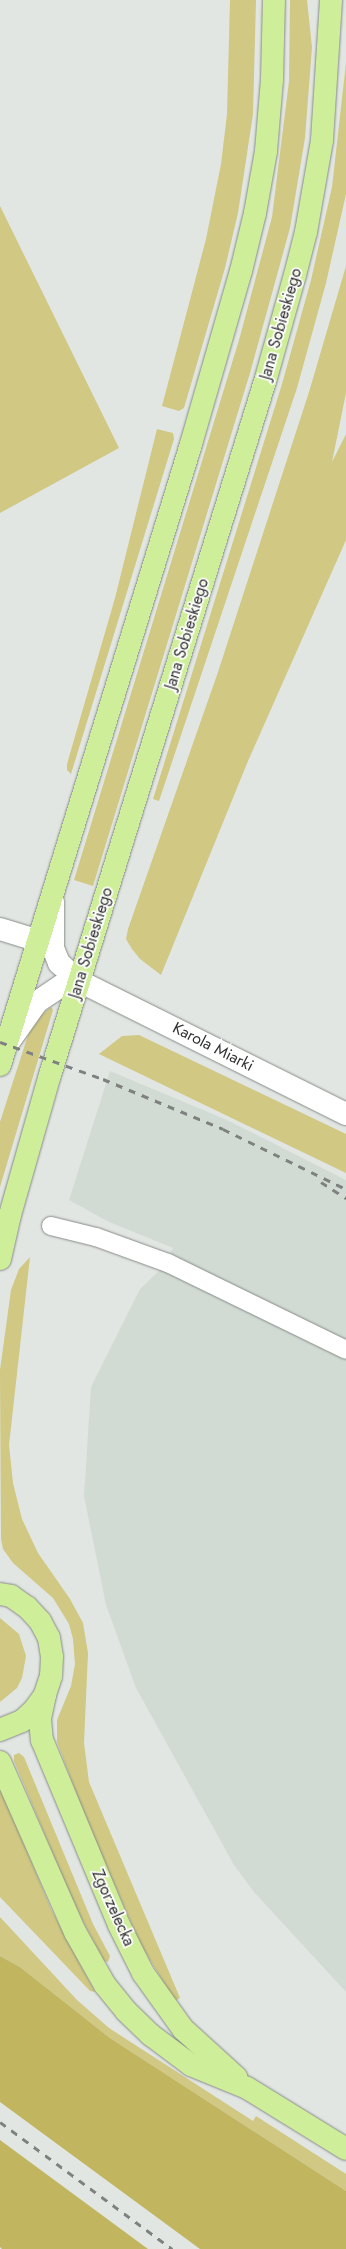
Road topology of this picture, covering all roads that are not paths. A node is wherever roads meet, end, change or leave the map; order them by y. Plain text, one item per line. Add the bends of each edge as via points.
1 (274, 0) edge
2 (331, 0) edge
3 (56, 883) junction
4 (0, 929) edge
5 (39, 941) junction
6 (79, 981) junction
7 (1, 1062) edge
8 (346, 1114) edge
9 (51, 1226) dead end
10 (0, 1259) edge
11 (346, 1350) edge
12 (4, 1591) edge
13 (45, 1695) junction
14 (0, 1730) edge
15 (0, 1762) edge
16 (247, 2088) junction
17 (346, 2149) edge

1 - 3 main road via 272,80 266,151 241,271 191,444
2 - 6 main road, Jana Sobieskiego via 322,140 310,211 295,275 266,378
3 - 5 main road
3 - 6 street, Karola Miarki via 52,910 53,948 59,963
4 - 5 street
5 - 7 main road
6 - 7 street via 61,986 36,1002 15,1032
6 - 8 street, Karola Miarki
6 - 10 main road, Jana Sobieskiego via 26,1158
9 - 11 lane via 96,1237 168,1263
12 - 13 main road via 27,1607 40,1621 49,1638 51,1676
13 - 14 main road via 35,1709 22,1720
13 - 16 main road, Zgorzelecka via 40,1719 42,1740 119,1926 143,1973 183,2029
15 - 16 main road, Zgorzelecka via 62,1906 105,1985 126,2012 191,2065
16 - 17 main road, Zgorzelecka

